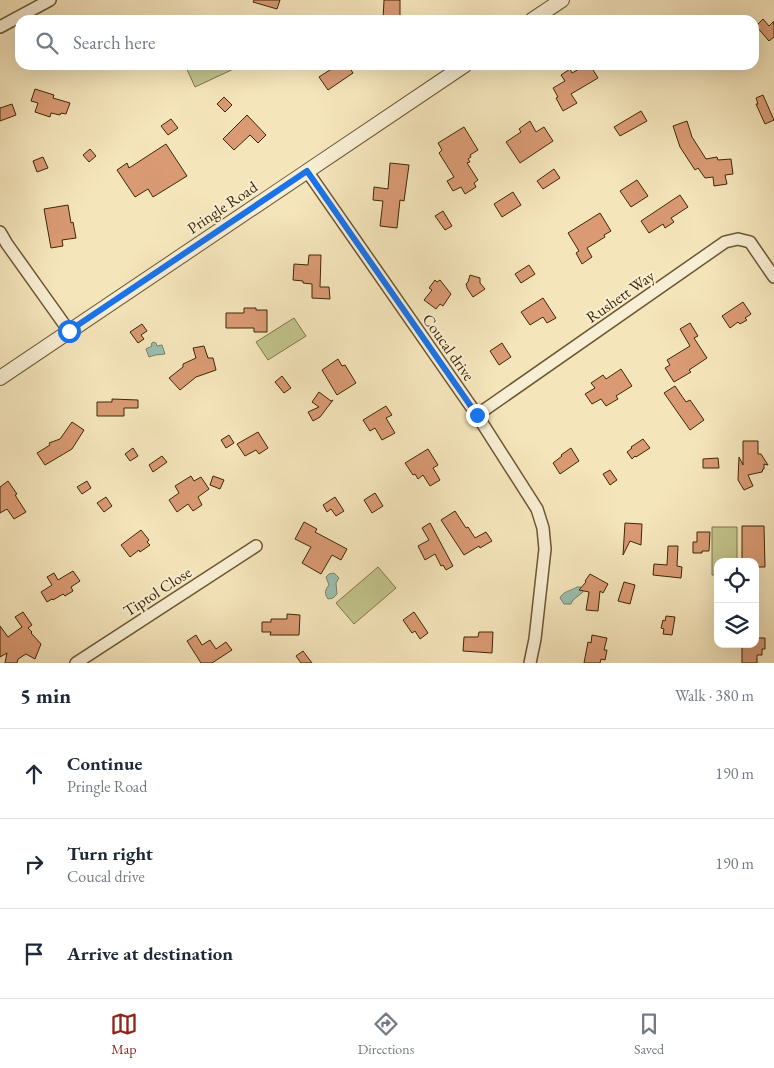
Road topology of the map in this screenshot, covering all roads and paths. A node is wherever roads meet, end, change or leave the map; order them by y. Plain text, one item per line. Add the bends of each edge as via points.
1 (50, 0) edge
2 (562, 0) edge
3 (22, 15) edge
4 (540, 15) edge
5 (15, 19) edge
6 (0, 27) edge
7 (458, 70) edge
8 (307, 171) junction
9 (0, 232) edge
10 (774, 277) edge
11 (69, 331) junction
12 (0, 378) edge
13 (477, 415) junction
14 (256, 546) dead end
15 (76, 663) edge
16 (530, 663) edge

1 - 3 street
2 - 4 street
5 - 6 street
7 - 8 street, Pringle Road
8 - 11 street, Pringle Road
8 - 13 street, Coucal drive
9 - 11 street
10 - 13 street, Rushett Way via 750,242 738,239 725,242
11 - 12 street, Pringle Road
13 - 16 street, Coucal drive via 537,509 543,528 545,549
14 - 15 street, Tiptol Close

